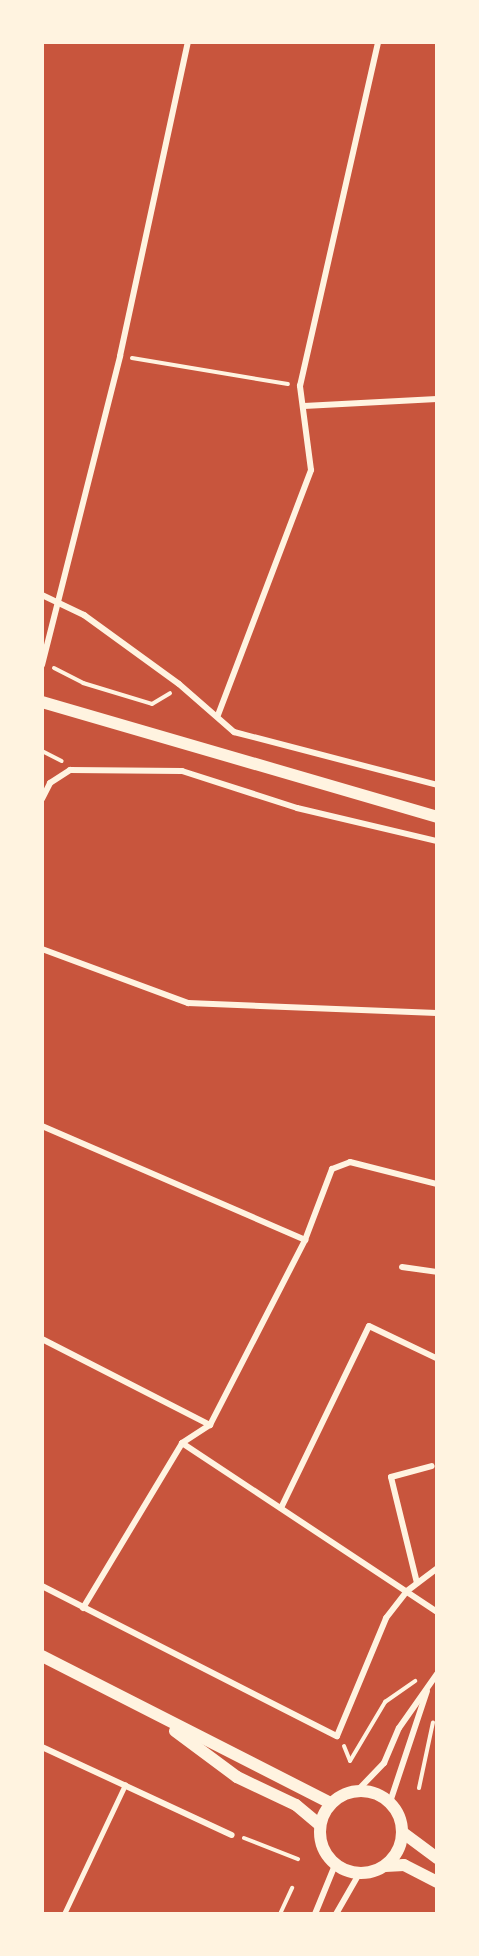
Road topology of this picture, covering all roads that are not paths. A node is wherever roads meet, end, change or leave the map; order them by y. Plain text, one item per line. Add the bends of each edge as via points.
1 (188, 42) edge
2 (378, 42) edge
3 (437, 399) edge
4 (303, 406) junction
5 (42, 595) edge
6 (59, 603) junction
7 (42, 665) edge
8 (42, 702) edge
9 (218, 715) junction
10 (437, 785) edge
11 (42, 799) edge
12 (437, 817) edge
13 (437, 841) edge
14 (42, 949) edge
15 (437, 1013) edge
16 (42, 1126) edge
17 (437, 1184) edge
18 (305, 1240) junction
19 (402, 1267) dead end
20 (437, 1272) edge
21 (42, 1339) edge
22 (436, 1358) edge
23 (210, 1425) junction
24 (182, 1443) junction
25 (432, 1466) dead end
26 (281, 1508) junction
27 (437, 1568) edge
28 (417, 1583) junction
29 (42, 1586) edge
30 (407, 1591) junction
31 (83, 1608) junction
32 (437, 1612) edge
33 (42, 1656) edge
34 (437, 1674) edge
35 (428, 1687) junction
36 (155, 1716) junction
37 (42, 1747) edge
38 (125, 1785) junction
39 (357, 1791) junction
40 (390, 1802) junction
41 (330, 1803) junction
42 (320, 1825) junction
43 (402, 1832) junction
44 (232, 1835) road end
45 (437, 1858) edge
46 (335, 1865) junction
47 (385, 1866) junction
48 (359, 1874) junction
49 (437, 1882) edge
50 (64, 1914) edge
51 (315, 1914) edge
52 (336, 1914) edge

1 - 6 street via 120,356
2 - 4 street via 300,386
3 - 4 street
4 - 9 street via 311,470
5 - 6 street
6 - 7 street
6 - 9 street
8 - 12 main road
9 - 10 street via 234,732
11 - 13 street via 50,783 70,770 182,771 297,807
14 - 15 street via 188,1003
16 - 18 street
17 - 18 street via 351,1162 332,1169
18 - 23 street
19 - 20 street
21 - 23 street
22 - 26 street via 369,1326
23 - 24 street
24 - 26 street
24 - 31 street
25 - 28 street via 392,1477
26 - 30 street
27 - 28 street
28 - 30 street
29 - 31 street
30 - 31 street via 386,1618 337,1736
30 - 32 street
33 - 36 main road
34 - 35 street
35 - 39 street via 399,1728 384,1763
35 - 40 street
36 - 41 main road
36 - 42 main road via 237,1777 296,1805
37 - 38 street
38 - 44 street
38 - 50 lane
39 - 40 main road
39 - 41 main road
40 - 43 main road
41 - 42 main road
42 - 46 main road via 320,1842
43 - 45 main road
43 - 47 main road via 398,1851
46 - 48 main road
46 - 51 street
47 - 48 main road
47 - 49 main road via 404,1865
48 - 52 street

